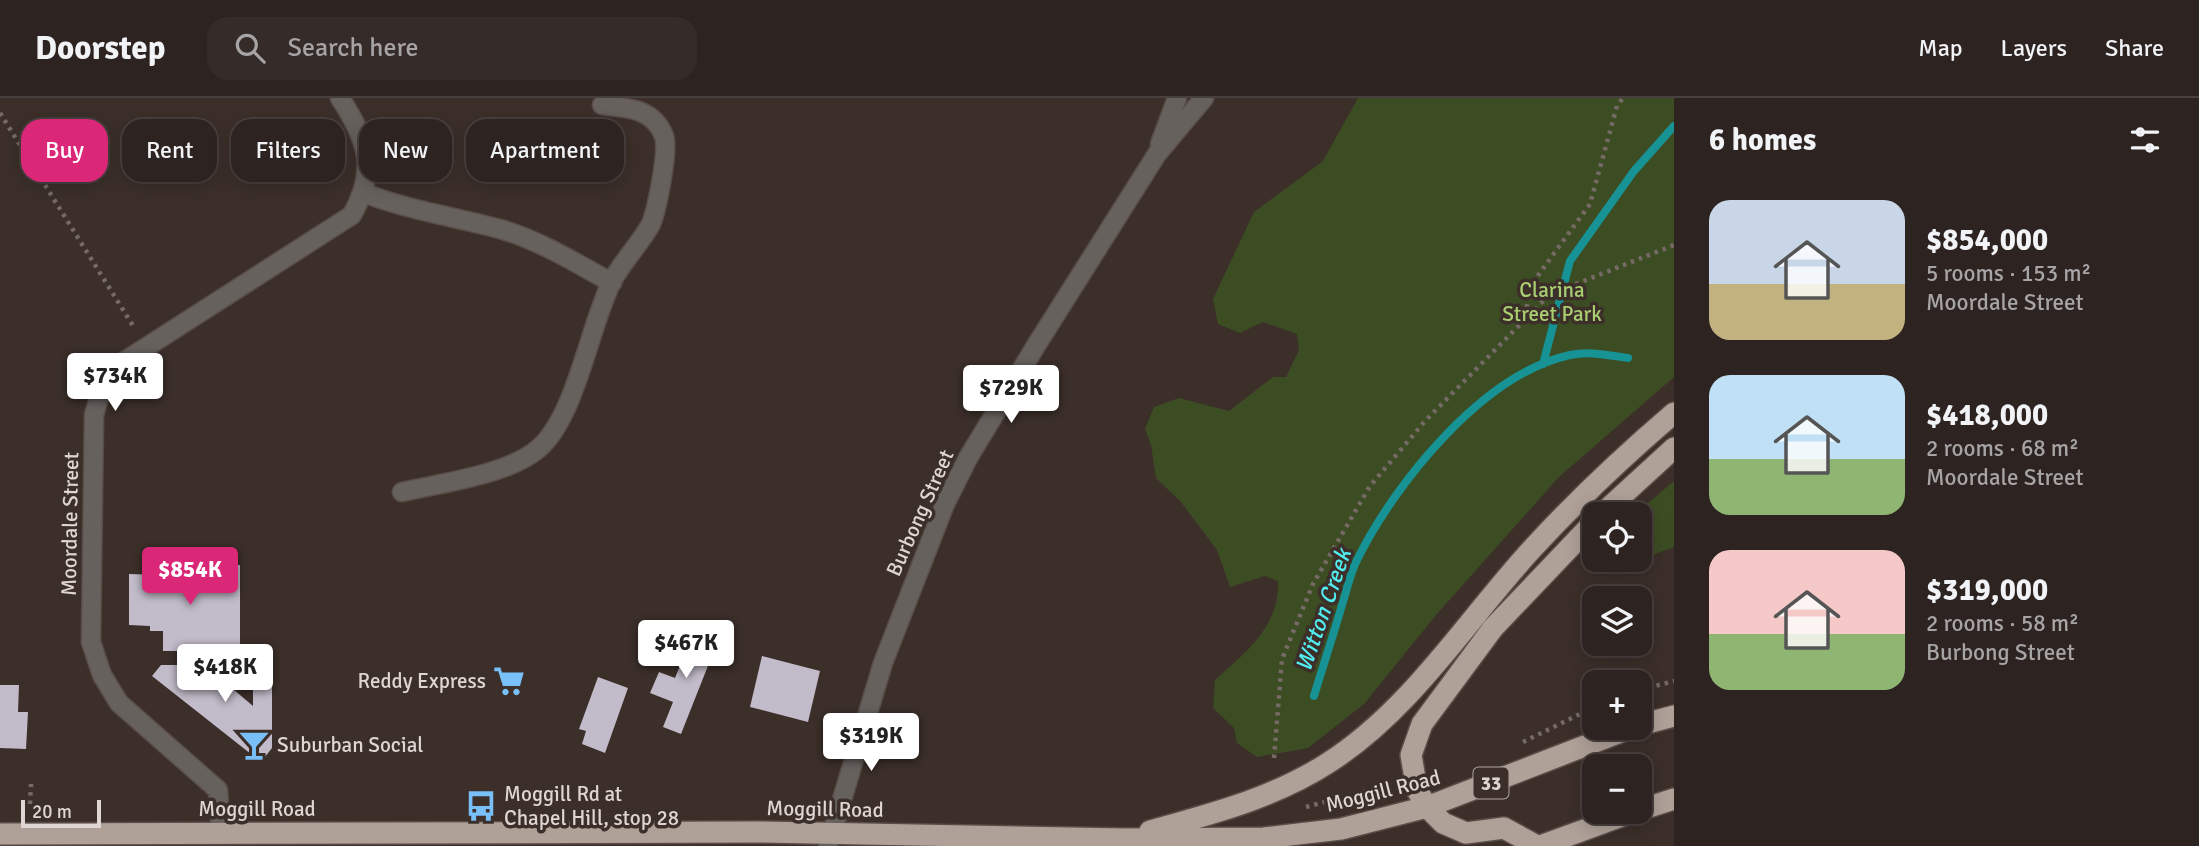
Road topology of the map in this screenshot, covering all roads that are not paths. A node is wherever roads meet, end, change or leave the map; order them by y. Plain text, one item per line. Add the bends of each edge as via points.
1 (340, 98) edge
2 (1177, 98) edge
3 (1203, 98) edge
4 (602, 105) dead end
5 (1157, 154) junction
6 (364, 193) junction
7 (612, 283) junction
8 (1674, 413) edge
9 (1674, 448) edge
10 (402, 492) dead end
11 (1615, 502) edge
12 (1582, 535) edge
13 (1674, 716) edge
14 (1652, 722) edge
15 (1600, 740) edge
16 (1674, 799) edge
17 (1652, 806) edge
18 (1427, 807) junction
19 (1599, 824) edge
20 (0, 834) edge
21 (221, 834) junction
22 (1125, 839) junction
23 (829, 840) edge
24 (1538, 846) edge

1 - 6 street via 365,140
2 - 5 street, Burbong Street
3 - 5 street, Burbong Street
4 - 7 street via 641,110 657,122 666,145 651,223
5 - 23 street, Burbong Street via 944,504 883,663
6 - 7 street via 502,230 560,254
6 - 21 street, Moordale Street via 352,215 120,364 102,387 94,415 91,642 102,675 119,703 218,790
7 - 10 street via 564,412 538,449 521,460 476,475
8 - 22 highway via 1533,548 1396,707 1349,748 1265,795
9 - 11 highway
12 - 18 highway via 1493,628 1422,724 1410,765
13 - 14 highway
15 - 18 highway, Moggill Road / 33
16 - 17 highway
18 - 22 highway, Moggill Road / 33 via 1307,834
18 - 24 highway via 1457,830 1479,834 1504,828
19 - 24 highway
20 - 21 highway, Moggill Road / 33
21 - 23 highway, Moggill Road / 33
22 - 23 highway, Moggill Road / 33

